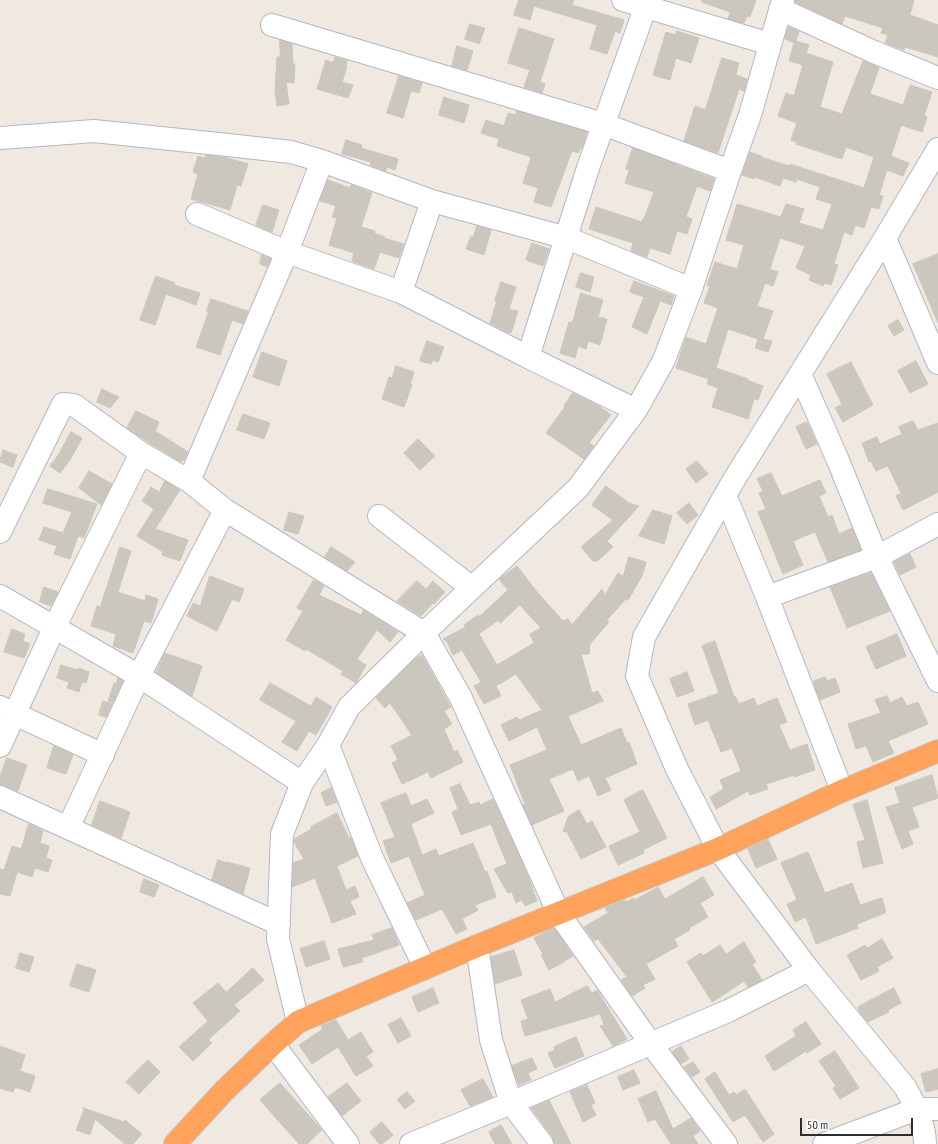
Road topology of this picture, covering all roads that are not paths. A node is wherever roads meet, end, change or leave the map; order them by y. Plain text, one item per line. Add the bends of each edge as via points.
1 (623, 0) edge
2 (647, 4) edge
3 (781, 4) edge
4 (272, 25) dead end
5 (770, 44) junction
6 (938, 78) edge
7 (603, 124) junction
8 (0, 138) edge
9 (938, 149) edge
10 (322, 161) junction
11 (730, 171) junction
12 (432, 201) junction
13 (197, 214) dead end
14 (567, 238) junction
15 (885, 238) junction
16 (287, 252) junction
17 (691, 290) junction
18 (401, 292) junction
19 (528, 357) junction
20 (938, 363) edge
21 (800, 374) junction
22 (636, 410) junction
23 (141, 453) junction
24 (189, 481) junction
25 (725, 495) junction
26 (225, 510) junction
27 (379, 516) dead end
28 (938, 524) edge
29 (0, 532) edge
30 (877, 557) junction
31 (472, 588) junction
32 (0, 596) edge
33 (767, 597) junction
34 (54, 628) junction
35 (424, 633) junction
36 (139, 676) junction
37 (938, 681) edge
38 (8, 710) edge
39 (328, 745) junction
40 (0, 746) edge
41 (938, 751) edge
42 (103, 755) junction
43 (302, 783) junction
44 (842, 791) junction
45 (0, 797) edge
46 (68, 828) junction
47 (718, 849) junction
48 (559, 914) junction
49 (279, 924) junction
50 (477, 946) junction
51 (425, 968) junction
52 (809, 970) junction
53 (298, 1022) junction
54 (273, 1044) junction
55 (651, 1044) junction
56 (511, 1103) junction
57 (928, 1109) edge
58 (175, 1144) edge
59 (348, 1144) edge
60 (411, 1144) edge
61 (542, 1144) edge
62 (726, 1144) edge
63 (824, 1144) edge
64 (925, 1144) edge

1 - 2 street
2 - 5 street
2 - 7 street
3 - 5 street
3 - 6 street via 874,52
4 - 7 street
5 - 11 street via 750,115
7 - 11 street
7 - 14 street
8 - 10 street via 94,132 291,152
9 - 15 street
10 - 12 street
10 - 16 street
11 - 17 street
12 - 14 street
12 - 18 street
13 - 16 street
14 - 17 street
14 - 19 street
15 - 20 street
15 - 21 street
16 - 18 street
16 - 24 street
17 - 22 street via 664,360
18 - 19 street
19 - 22 street
21 - 25 street
21 - 30 street
22 - 31 street via 578,488
23 - 24 street
23 - 29 street via 74,405 63,404
23 - 34 street
24 - 26 street
25 - 33 street
25 - 47 street via 644,637 637,676 676,767
26 - 35 street
26 - 36 street
27 - 31 street
28 - 30 street
30 - 33 street
30 - 37 street
31 - 35 street
32 - 34 street
33 - 44 street
34 - 36 street
34 - 38 street
35 - 39 street via 349,707
35 - 48 street via 460,696
36 - 42 street
36 - 43 street
38 - 40 street
38 - 42 street
39 - 43 street
39 - 51 street via 372,858
41 - 44 highway
42 - 46 street
43 - 49 street via 282,834
44 - 47 highway
45 - 46 street
46 - 49 street
47 - 48 highway
47 - 52 street
48 - 50 highway
48 - 55 street
49 - 53 street via 278,940
50 - 51 highway
50 - 56 street via 491,1040
51 - 53 highway
52 - 55 street via 728,1011
52 - 57 street via 905,1088
53 - 54 highway
54 - 58 highway via 224,1091
54 - 59 street
55 - 56 street
55 - 62 street
56 - 60 street
56 - 61 street
57 - 63 street
57 - 64 street

